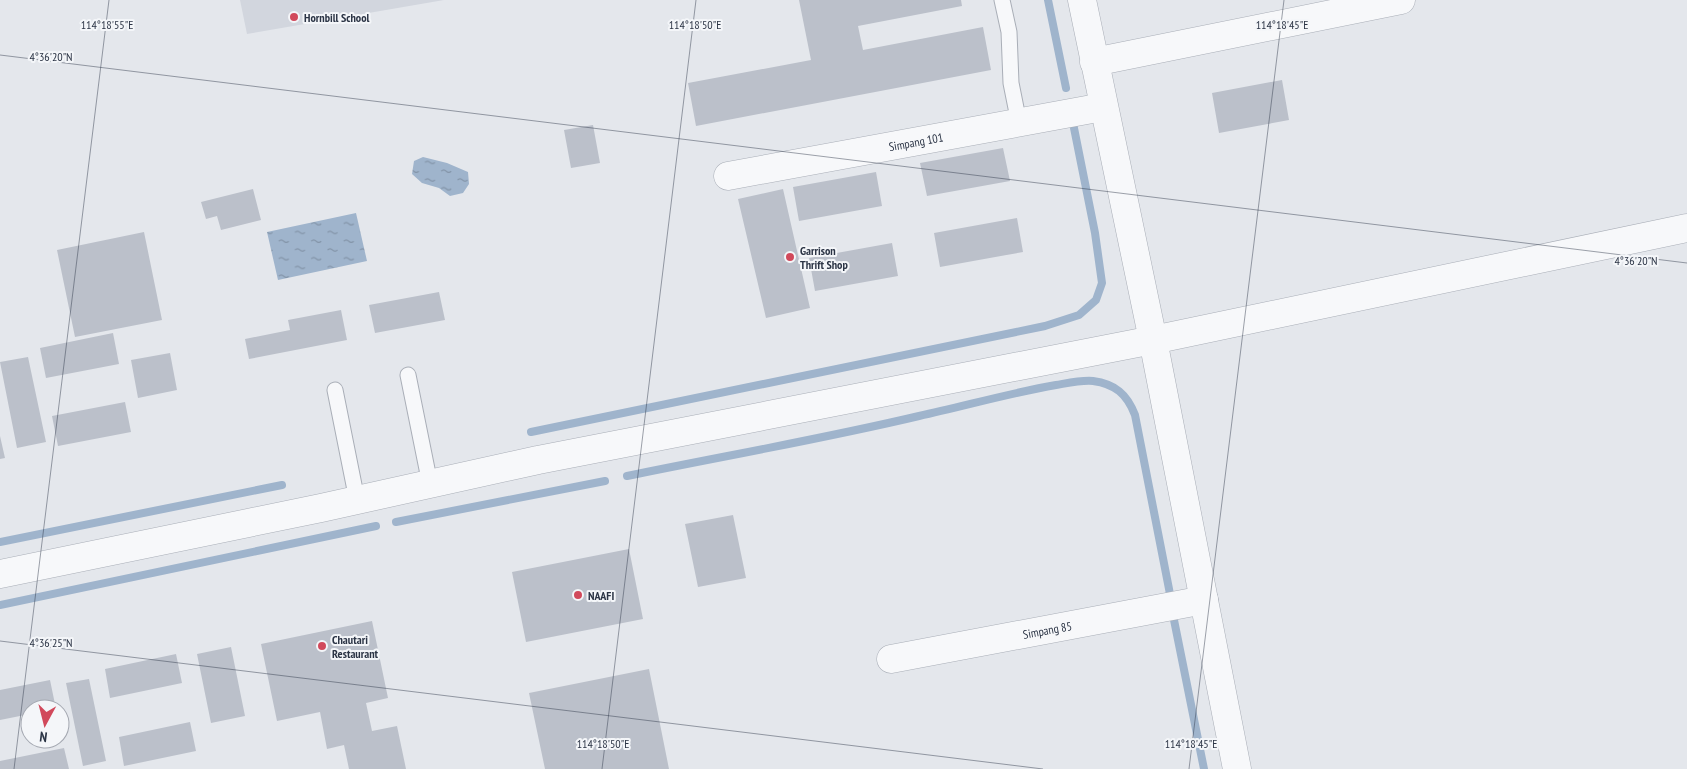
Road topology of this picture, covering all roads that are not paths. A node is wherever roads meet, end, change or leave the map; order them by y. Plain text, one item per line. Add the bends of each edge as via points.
1 (1002, 0) edge
2 (1082, 0) edge
3 (1401, 0) edge
4 (1094, 62) junction
5 (1103, 107) junction
6 (1019, 123) junction
7 (728, 176) dead end
8 (1687, 228) edge
9 (1152, 340) junction
10 (408, 375) dead end
11 (335, 390) dead end
12 (430, 484) junction
13 (357, 500) junction
14 (0, 574) edge
15 (1204, 600) junction
16 (890, 659) dead end
17 (1237, 769) edge

1 - 6 lane via 1009,32 1012,83
2 - 4 street
3 - 4 street
4 - 5 street
5 - 6 street, Simpang 101
5 - 9 street
6 - 7 street, Simpang 101
8 - 9 street
9 - 12 street
9 - 15 street
10 - 12 lane
11 - 13 lane
12 - 13 street
13 - 14 street
15 - 16 street, Simpang 85
15 - 17 street

